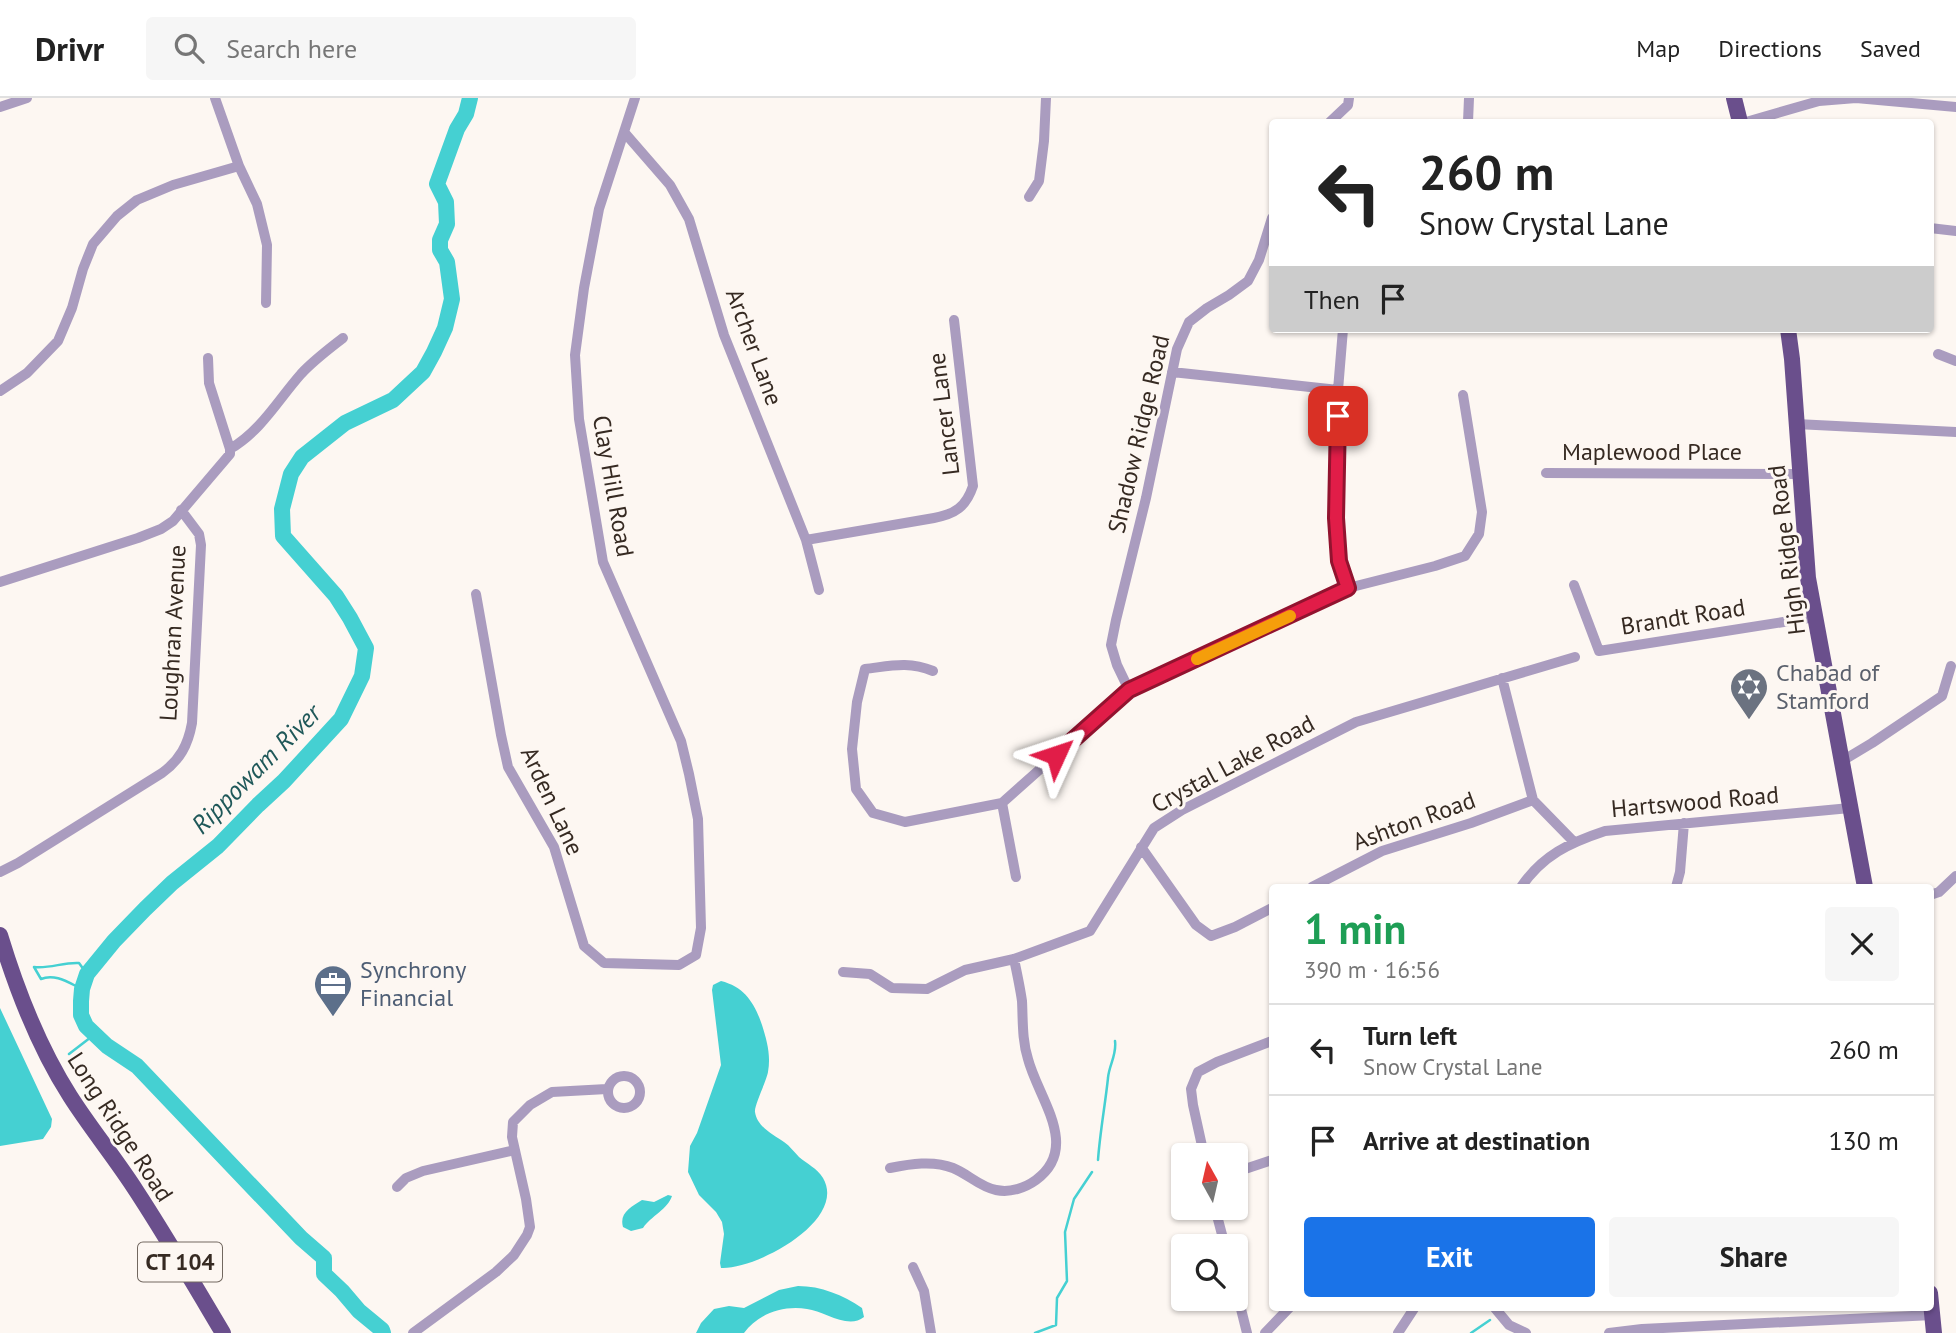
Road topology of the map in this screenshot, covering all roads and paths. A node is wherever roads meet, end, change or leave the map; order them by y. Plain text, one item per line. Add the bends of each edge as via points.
1 (27, 98) edge
2 (215, 98) edge
3 (635, 98) edge
4 (1046, 98) edge
5 (1349, 98) edge
6 (1469, 98) edge
7 (1734, 98) edge
8 (0, 107) edge
9 (1956, 107) edge
10 (1333, 119) edge
11 (1468, 119) edge
12 (1739, 119) edge
13 (1756, 119) edge
14 (624, 132) junction
15 (239, 166) junction
16 (1029, 197) dead end
17 (1269, 228) edge
18 (1934, 228) edge
19 (1956, 230) edge
20 (266, 303) dead end
21 (954, 320) dead end
22 (1343, 333) edge
23 (1789, 333) edge
24 (343, 338) dead end
25 (1938, 354) dead end
26 (208, 358) dead end
27 (1956, 361) edge
28 (1172, 372) junction
29 (1338, 390) junction
30 (0, 391) edge
31 (1464, 396) dead end
32 (1796, 424) junction
33 (1956, 432) edge
34 (230, 449) junction
35 (1546, 473) dead end
36 (1800, 474) junction
37 (181, 510) junction
38 (806, 540) junction
39 (0, 582) edge
40 (1574, 585) dead end
41 (1348, 588) junction
42 (819, 590) dead end
43 (476, 594) dead end
44 (1815, 617) junction
45 (1575, 657) dead end
46 (1951, 666) dead end
47 (933, 671) dead end
48 (1502, 678) junction
49 (1129, 690) junction
50 (1842, 761) junction
51 (1533, 800) junction
52 (1002, 803) junction
53 (1850, 808) junction
54 (1684, 823) junction
55 (1574, 842) junction
56 (1141, 847) junction
57 (0, 872) edge
58 (1956, 876) edge
59 (1016, 877) dead end
60 (1318, 884) edge
61 (1523, 884) edge
62 (1677, 884) edge
63 (1864, 884) edge
64 (1934, 894) edge
65 (1269, 910) edge
66 (0, 935) edge
67 (696, 956) joint
68 (1014, 959) junction
69 (843, 972) dead end
70 (1269, 1042) edge
71 (607, 1089) dead end
72 (1201, 1143) edge
73 (515, 1150) junction
74 (1269, 1161) edge
75 (890, 1168) dead end
76 (1248, 1168) edge
77 (397, 1188) dead end
78 (913, 1267) dead end
79 (1242, 1311) edge
80 (1286, 1311) edge
81 (1412, 1311) edge
82 (1497, 1311) edge
83 (1932, 1311) edge
84 (1933, 1315) junction
85 (223, 1333) edge
86 (413, 1333) edge
87 (931, 1333) edge
88 (1247, 1333) edge
89 (1265, 1333) edge
90 (1398, 1333) edge
91 (1526, 1333) edge
92 (1609, 1333) edge
93 (1934, 1333) edge

1 - 8 street
2 - 15 street
3 - 14 street, Clay Hill Road
4 - 16 street via 1040,181
5 - 10 street
6 - 11 street
7 - 12 main road
9 - 13 street via 1856,98 1819,101
14 - 38 street, Archer Lane via 670,185 689,219 724,335
14 - 67 street, Clay Hill Road via 599,209 583,288 575,355 579,419 603,562 681,741 689,774 698,818 701,928
15 - 20 street via 257,204 267,245
15 - 30 street via 173,185 137,200 117,216 93,244 58,341 27,373
17 - 28 street, Shadow Ridge Road via 1248,281 1189,322
18 - 19 street
21 - 38 street, Lancer Lane via 973,486 964,506 934,518
22 - 29 street
23 - 32 main road, High Ridge Road
24 - 34 street via 311,363 246,440
25 - 27 street
26 - 34 street via 208,375
28 - 29 street
28 - 49 street, Shadow Ridge Road via 1111,645
29 - 41 street via 1336,518 1339,561
31 - 41 street via 1482,512 1479,534 1465,556
32 - 33 street
32 - 36 main road, High Ridge Road
34 - 37 street
35 - 36 street, Maplewood Place
36 - 44 main road, High Ridge Road
37 - 39 street via 161,529
37 - 57 street, Loughran Avenue via 199,534 201,545 192,723 184,750 162,773
38 - 42 street, Archer Lane
40 - 44 street, Brandt Road via 1599,651
41 - 49 street
43 - 67 street, Arden Lane via 509,767 554,847 584,946 604,963 679,965
44 - 50 main road, High Ridge Road
45 - 48 street, Crystal Lake Road
46 - 50 street via 1942,696
47 - 52 street via 911,664 864,669 852,749 856,789 873,813 905,822
48 - 51 street
48 - 56 street, Crystal Lake Road via 1356,722 1182,810 1154,828
49 - 52 street
50 - 53 main road, High Ridge Road
51 - 55 street
51 - 60 street, Ashton Road via 1382,850
52 - 59 street
53 - 54 street, Hartswood Road
53 - 63 main road, High Ridge Road
54 - 55 street, Hartswood Road via 1605,831
54 - 62 street
55 - 61 street, Hartswood Road via 1555,852
56 - 65 street via 1196,925 1211,936
56 - 68 street, Crystal Lake Road via 1090,931
58 - 64 street
66 - 85 main road, Long Ridge Road / CT 104 via 21,999 57,1074
68 - 69 street, Crystal Lake Road via 964,970 926,989 892,988 870,974
68 - 75 street via 1027,1058 1053,1119 1055,1159 1042,1176 1016,1190 996,1190 953,1168 929,1163
70 - 72 street via 1198,1072 1191,1089
71 - 73 street via 552,1092 530,1105 513,1122
73 - 77 street via 423,1171
73 - 86 street via 530,1227 527,1235 496,1272
74 - 76 street
78 - 87 street via 924,1292
79 - 88 street
80 - 89 street
81 - 90 street
82 - 91 street via 1509,1325
83 - 84 main road
84 - 92 street
84 - 93 main road

